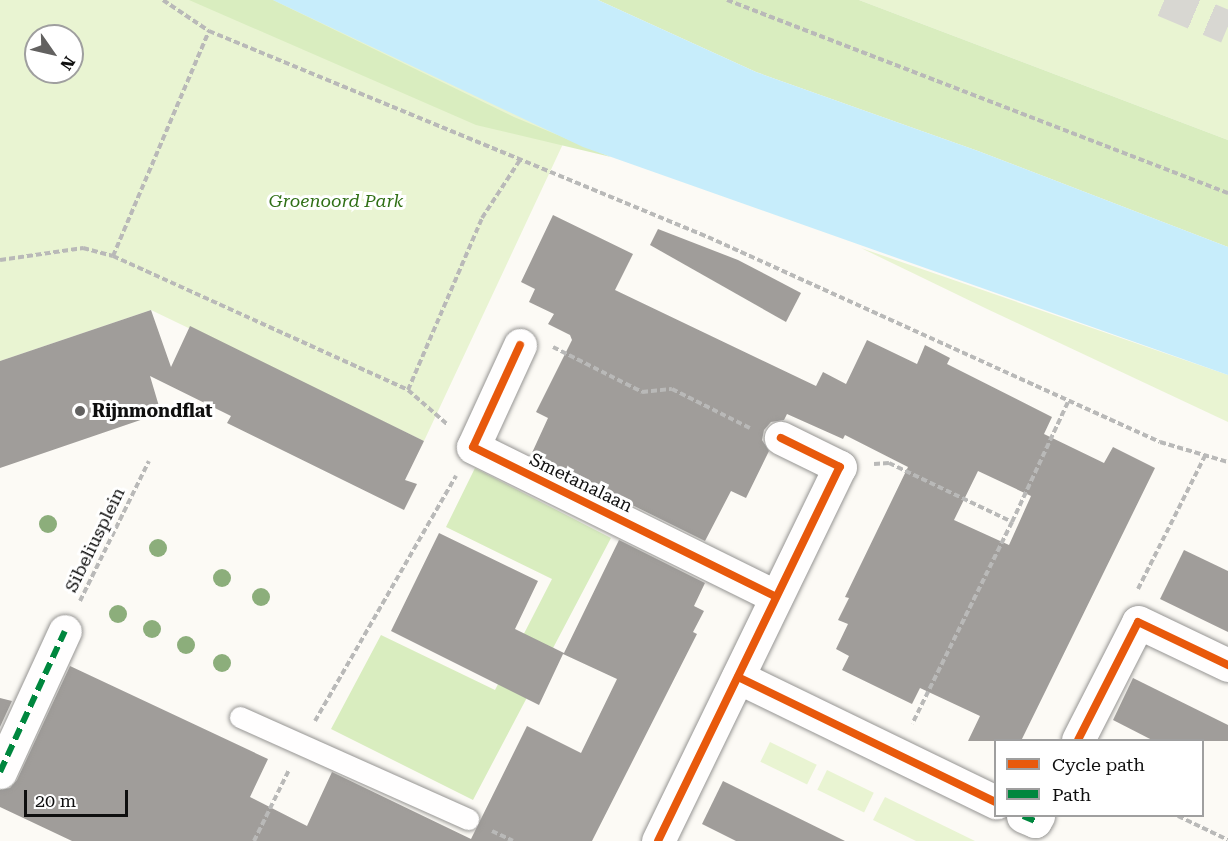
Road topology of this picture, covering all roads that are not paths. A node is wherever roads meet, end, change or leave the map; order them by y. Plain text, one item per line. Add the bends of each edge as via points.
1 (520, 345) road end
2 (781, 438) road end
3 (776, 597) junction
4 (65, 631) road end
5 (1228, 665) edge
6 (738, 677) junction
7 (240, 717) dead end
8 (1079, 739) edge
9 (0, 772) edge
10 (994, 801) edge
11 (1025, 817) edge
12 (1037, 817) edge
13 (468, 819) dead end
14 (658, 841) edge

1 - 3 street, Smetanalaan via 473,447
2 - 3 street via 840,467
3 - 6 street
4 - 9 street
5 - 8 street via 1138,622
6 - 10 street
6 - 14 street
7 - 13 lane
11 - 12 street via 1035,821

